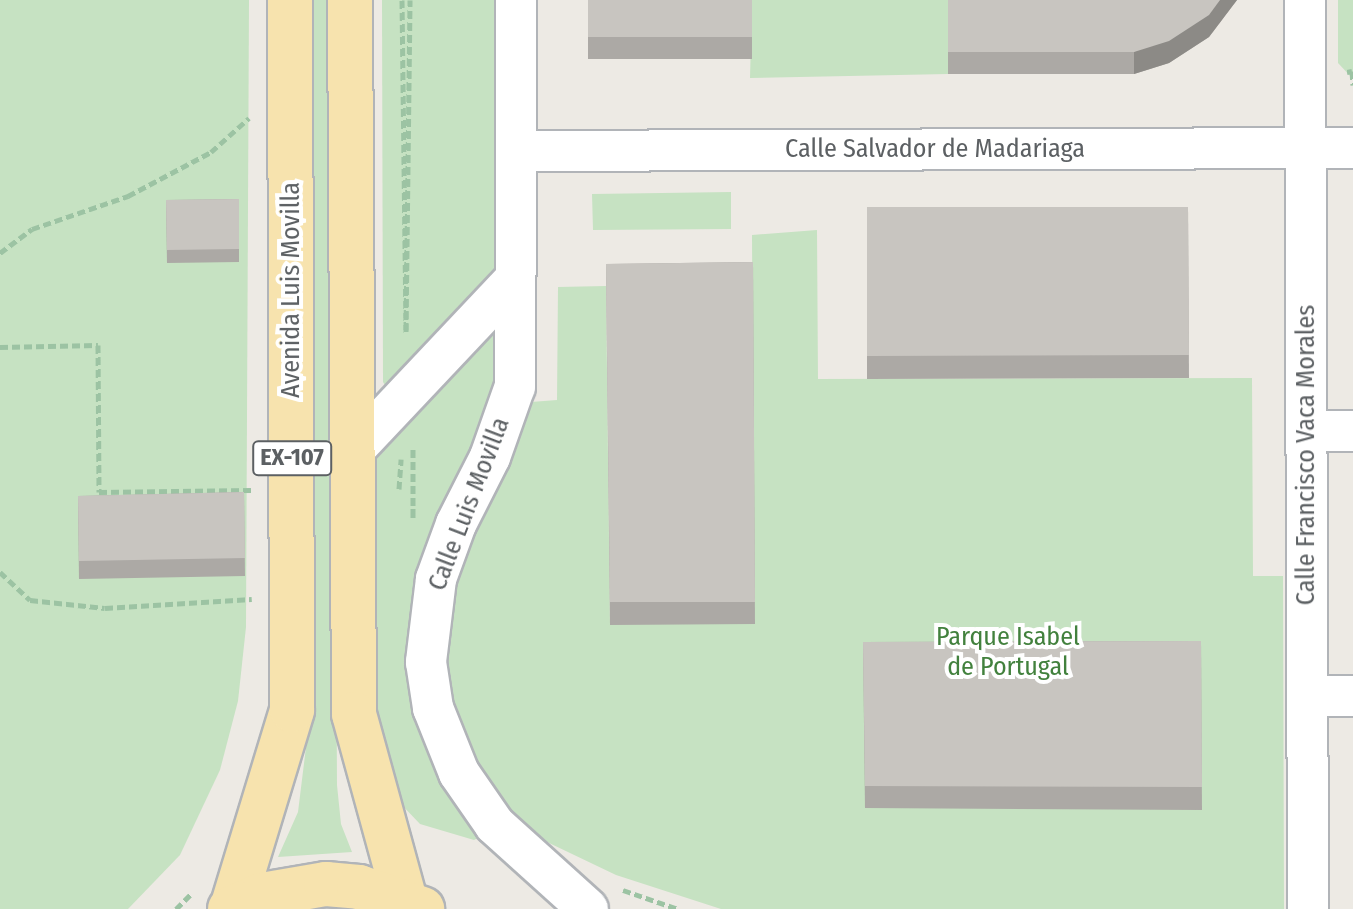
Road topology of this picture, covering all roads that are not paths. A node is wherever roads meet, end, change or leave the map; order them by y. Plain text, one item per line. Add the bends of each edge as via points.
1 (290, 0) edge
2 (350, 0) edge
3 (516, 0) edge
4 (1305, 0) edge
5 (1305, 148) junction
6 (1353, 148) edge
7 (516, 151) junction
8 (513, 281) junction
9 (1306, 431) junction
10 (1353, 431) edge
11 (352, 452) junction
12 (1307, 696) junction
13 (1353, 696) edge
14 (419, 907) edge
15 (231, 908) edge
16 (588, 909) edge
17 (1308, 909) edge

1 - 15 main road, Avenida Luis Movilla / EX-107 via 292,710
2 - 11 main road, EX-107
3 - 7 street, Calle Luis Movilla
4 - 5 street, Calle Francisco Vaca Morales
5 - 6 street, Calle Salvador de Madariaga
5 - 7 street, Calle Salvador de Madariaga
5 - 9 street, Calle Francisco Vaca Morales
7 - 8 street, Calle Luis Movilla
8 - 11 street
8 - 16 street, Calle Luis Movilla via 515,386 436,579 426,662 433,708 459,773 495,825
9 - 10 street
9 - 12 street, Calle Francisco Vaca Morales
11 - 14 main road, EX-107 via 354,714
12 - 13 street
12 - 17 street, Calle Francisco Vaca Morales
14 - 15 main road, EX-107 via 359,887 326,884 262,895

